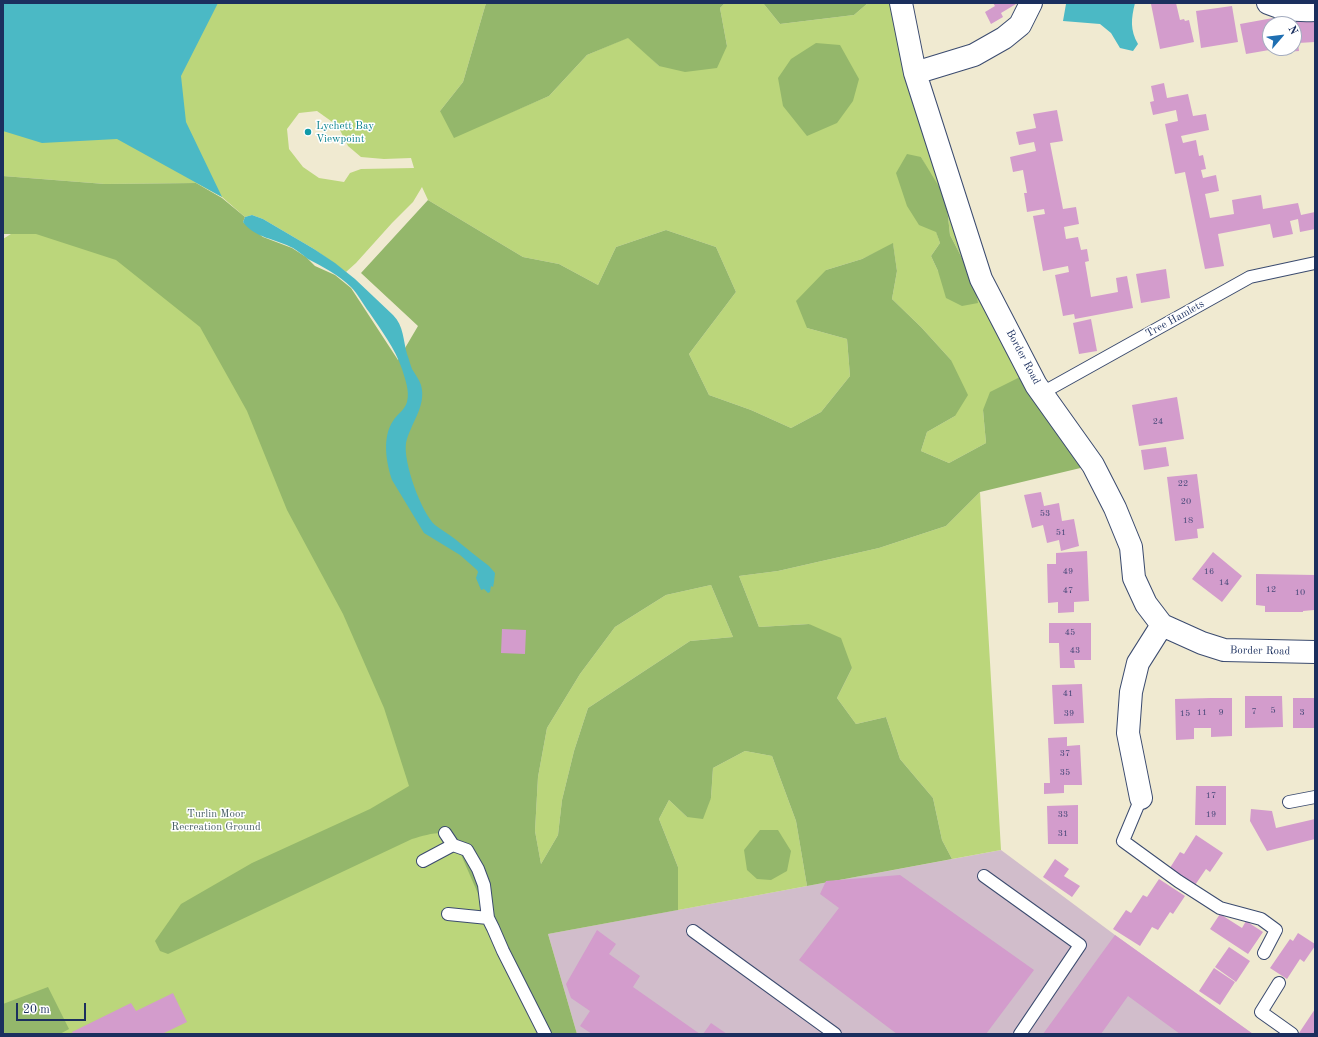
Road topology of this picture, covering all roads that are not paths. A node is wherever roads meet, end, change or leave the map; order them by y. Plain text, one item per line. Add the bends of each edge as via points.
1 (901, 3) edge
2 (1031, 3) edge
3 (1268, 3) edge
4 (1315, 10) edge
5 (915, 73) junction
6 (1315, 263) edge
7 (1042, 393) junction
8 (1162, 625) junction
9 (1315, 652) edge
10 (1315, 797) edge
11 (1141, 798) joint
12 (1289, 802) dead end
13 (445, 833) dead end
14 (453, 845) junction
15 (423, 861) dead end
16 (984, 876) dead end
17 (448, 914) dead end
18 (488, 918) junction
19 (693, 931) dead end
20 (1264, 953) dead end
21 (1279, 983) dead end
22 (545, 1034) edge
23 (835, 1034) edge
24 (1020, 1034) edge
25 (1292, 1034) edge

1 - 5 street, Border Road
2 - 5 street via 1020,25 1004,38 974,55
3 - 4 street via 1282,9
5 - 7 street, Border Road via 981,279
6 - 7 lane, Tree Hamlets via 1250,277
7 - 8 street, Border Road via 1093,465 1116,508 1131,548 1134,578 1146,604
8 - 9 street, Border Road via 1224,650
8 - 11 street via 1138,663 1131,692 1128,733
10 - 12 lane
11 - 20 lane via 1123,842 1220,908 1261,919 1276,930
13 - 14 lane
14 - 15 lane
14 - 18 lane via 467,850 478,869 484,885
16 - 24 lane via 1080,945
17 - 18 lane
18 - 22 lane
19 - 23 lane
21 - 25 lane via 1261,1012

